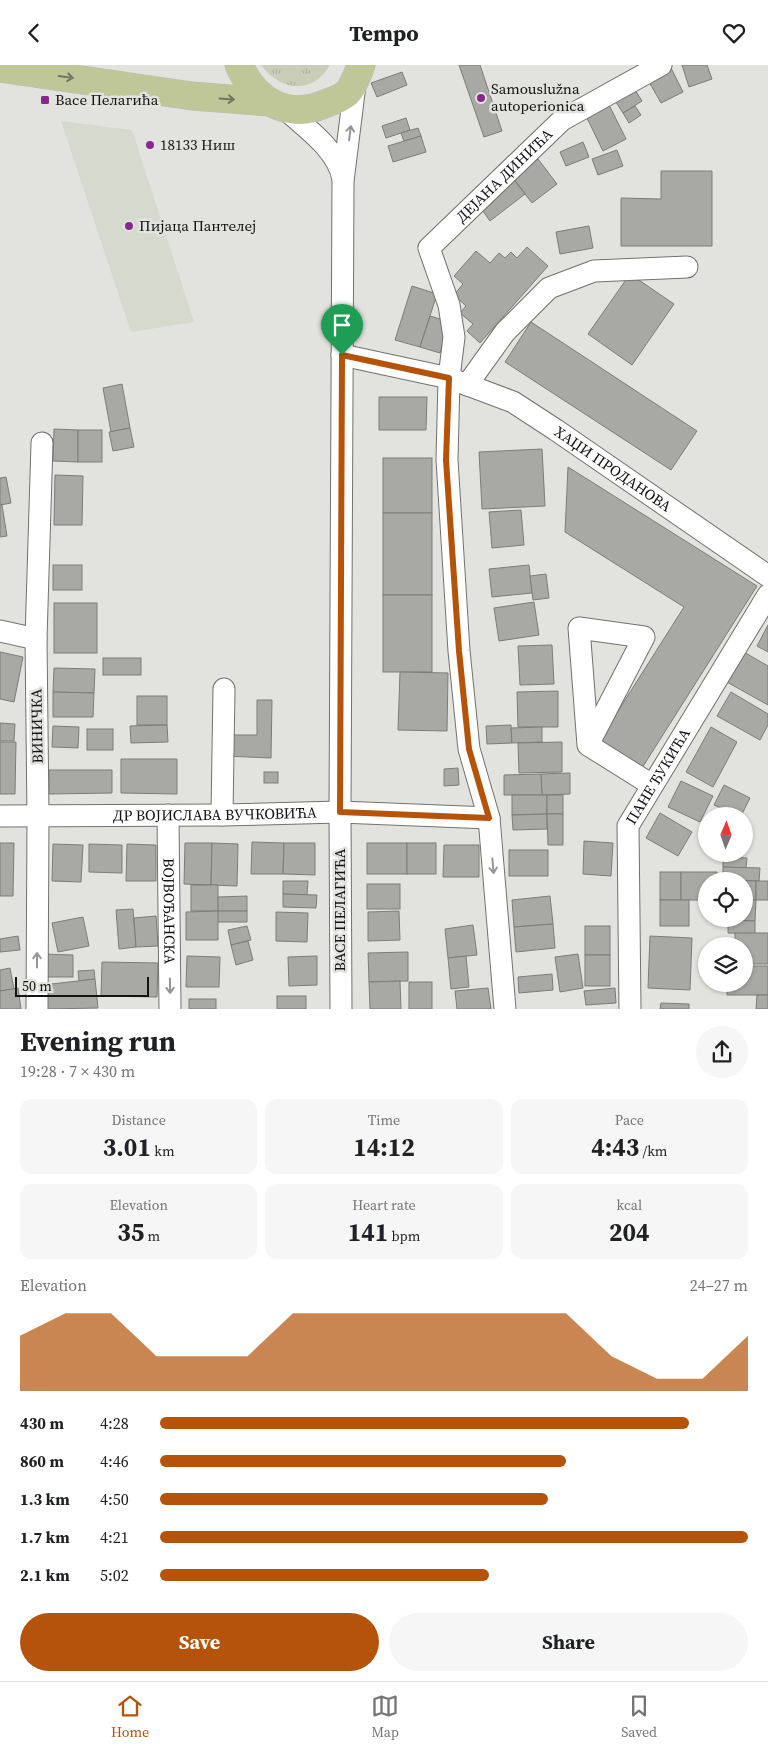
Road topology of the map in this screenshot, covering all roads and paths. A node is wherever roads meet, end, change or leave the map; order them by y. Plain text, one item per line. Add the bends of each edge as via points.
1 (239, 65) edge
2 (661, 65) edge
3 (0, 67) edge
4 (359, 71) edge
5 (276, 105) junction
6 (343, 181) junction
7 (687, 267) dead end
8 (342, 355) junction
9 (458, 382) junction
10 (42, 443) dead end
11 (768, 576) edge
12 (768, 595) edge
13 (0, 631) edge
14 (36, 639) junction
15 (224, 689) dead end
16 (588, 745) junction
17 (652, 785) junction
18 (340, 812) junction
19 (168, 815) junction
20 (222, 815) junction
21 (0, 816) edge
22 (38, 816) junction
23 (489, 818) junction
24 (37, 1009) edge
25 (170, 1009) edge
26 (341, 1009) edge
27 (505, 1009) edge
28 (630, 1009) edge

1 - 5 main road via 256,93
2 - 9 street, ДЕЈАНА ДИНИЋА via 562,120 429,248 449,305
3 -> 5 main road via 192,96
4 - 5 main road via 347,93 318,107 301,110
6 -> 4 street
5 - 6 street via 332,153
6 - 8 street, ВАСЕ ПЕЛАГИЋА
7 - 9 street via 594,271 549,288
8 - 9 street, ХАЏИ ПРОДАНОВА
8 - 18 street, ВАСЕ ПЕЛАГИЋА
9 - 11 street, ХАЏИ ПРОДАНОВА via 513,403
9 - 23 street via 446,460 459,651 469,749
10 - 14 street, ВИНИЧКА
12 - 17 street, ПАНЕ ЂУКИЋА
13 - 14 street
14 - 22 street, ВИНИЧКА
15 - 20 street
16 - 16 street via 592,737 644,637 579,629
16 - 17 street
17 - 28 street, ПАНЕ ЂУКИЋА via 628,826
18 - 20 street, ДР ВОЈИСЛАВА ВУЧКОВИЋА
18 - 23 street, ДР ВОЈИСЛАВА ВУЧКОВИЋА
18 - 26 street, ВАСЕ ПЕЛАГИЋА
19 - 20 street, ДР ВОЈИСЛАВА ВУЧКОВИЋА
19 - 22 street, ДР ВОЈИСЛАВА ВУЧКОВИЋА
19 -> 25 street, ВОЈВОЂАНСКА
21 - 22 street, ДР ВОЈИСЛАВА ВУЧКОВИЋА
24 -> 22 street, ВИНИЧКА
23 -> 27 street

